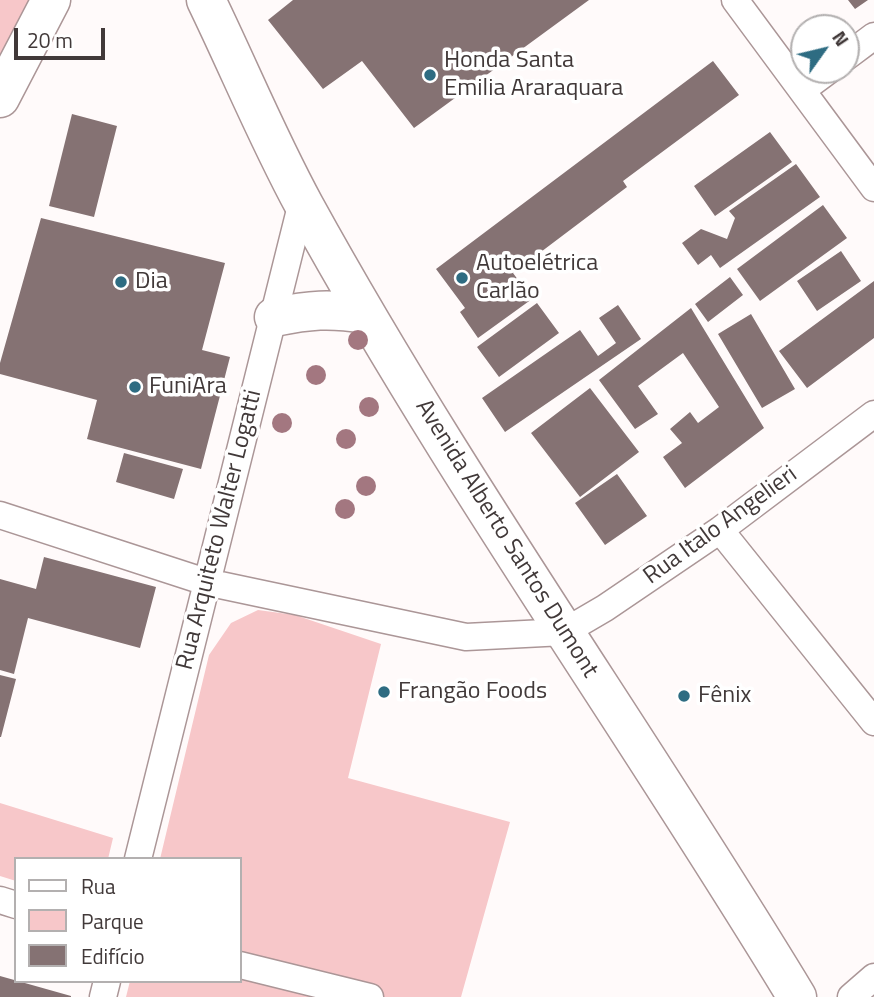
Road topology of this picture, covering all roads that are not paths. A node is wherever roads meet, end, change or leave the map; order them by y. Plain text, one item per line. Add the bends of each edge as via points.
1 (51, 0) edge
2 (186, 0) edge
3 (206, 0) edge
4 (734, 0) edge
5 (238, 68) junction
6 (810, 84) edge
7 (802, 90) junction
8 (0, 98) edge
9 (874, 188) edge
10 (302, 202) junction
11 (366, 314) junction
12 (274, 317) junction
13 (874, 414) edge
14 (0, 515) edge
15 (720, 530) junction
16 (206, 582) junction
17 (564, 632) junction
18 (874, 722) edge
19 (138, 857) edge
20 (242, 965) edge
21 (874, 977) edge
22 (370, 997) edge
23 (797, 997) edge
24 (851, 997) edge

1 - 8 street
2 - 5 street, Avenida Alberto Santos Dumont
3 - 5 street, Avenida Alberto Santos Dumont
4 - 7 street
5 - 10 street, Avenida Alberto Santos Dumont
6 - 7 street
7 - 9 street
10 - 11 street, Avenida Alberto Santos Dumont
10 - 12 street, Rua Arquiteto Walter Logatti
11 - 12 street via 334,309
11 - 17 street, Avenida Alberto Santos Dumont
12 - 16 street, Rua Arquiteto Walter Logatti
13 - 15 street, Rua Italo Angelieri
14 - 16 street
15 - 17 street, Rua Italo Angelieri
15 - 18 street
16 - 17 street via 466,638
16 - 19 street, Rua Arquiteto Walter Logatti
17 - 23 street, Avenida Alberto Santos Dumont
20 - 22 street
21 - 24 street

